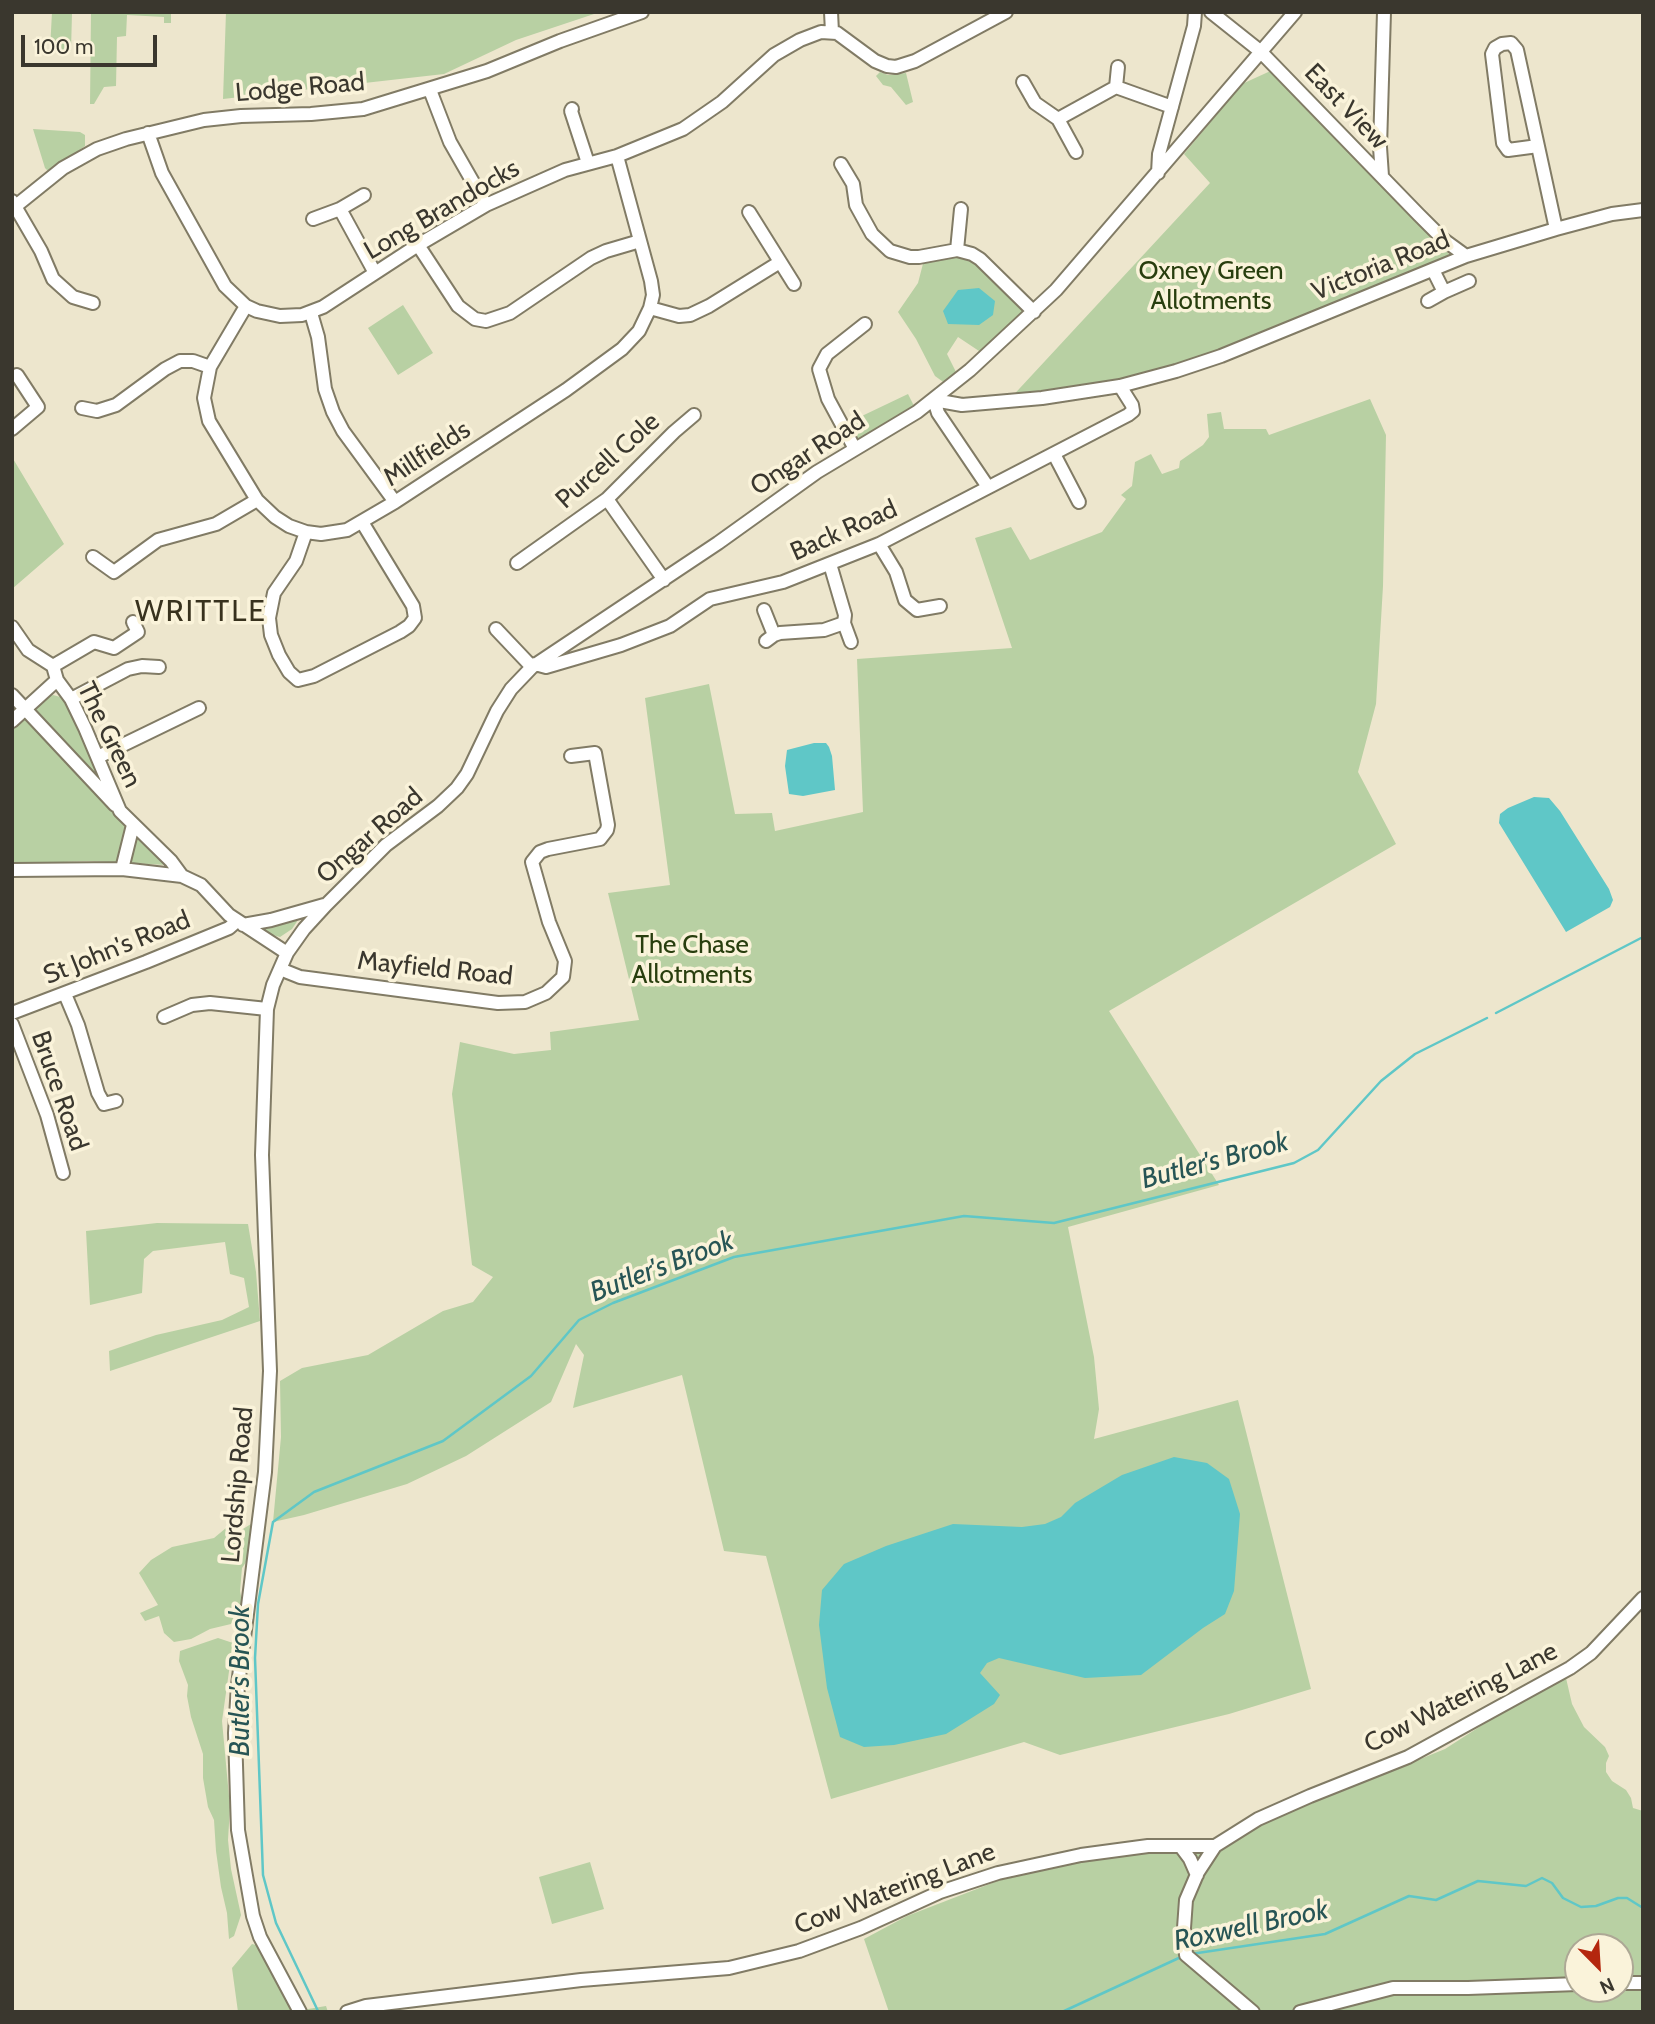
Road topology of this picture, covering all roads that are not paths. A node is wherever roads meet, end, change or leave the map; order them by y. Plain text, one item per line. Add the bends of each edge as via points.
1 (642, 12) edge
2 (831, 12) edge
3 (1006, 12) edge
4 (1195, 12) edge
5 (1211, 12) edge
6 (1295, 12) edge
7 (1384, 12) edge
8 (980, 18) edge
9 (832, 32) junction
10 (1260, 51) junction
11 (1118, 67) dead end
12 (1023, 82) dead end
13 (1116, 87) junction
14 (430, 90) junction
15 (1172, 107) junction
16 (572, 109) dead end
17 (1058, 119) junction
18 (148, 133) junction
19 (1538, 146) junction
20 (1076, 152) dead end
21 (617, 156) junction
22 (588, 163) junction
23 (841, 164) dead end
24 (1158, 173) junction
25 (1382, 176) junction
26 (364, 195) dead end
27 (13, 205) edge
28 (485, 205) junction
29 (340, 209) junction
30 (961, 209) dead end
31 (1643, 210) edge
32 (749, 212) dead end
33 (313, 219) dead end
34 (1556, 229) junction
35 (1444, 240) junction
36 (640, 241) junction
37 (418, 244) junction
38 (957, 250) junction
39 (1466, 256) junction
40 (780, 262) junction
41 (1439, 267) junction
42 (375, 273) junction
43 (1469, 281) dead end
44 (794, 284) dead end
45 (1444, 292) junction
46 (1429, 301) dead end
47 (93, 303) dead end
48 (246, 306) junction
49 (650, 308) junction
50 (1034, 312) junction
51 (311, 313) junction
52 (865, 324) dead end
53 (210, 367) junction
54 (18, 374) dead end
55 (1120, 386) junction
56 (934, 400) junction
57 (82, 408) dead end
58 (695, 415) dead end
59 (12, 429) edge
60 (855, 449) junction
61 (1054, 454) junction
62 (988, 487) junction
63 (607, 499) junction
64 (257, 500) junction
65 (395, 502) junction
66 (1079, 502) dead end
67 (362, 522) junction
68 (306, 532) junction
69 (879, 544) junction
70 (93, 557) dead end
71 (517, 563) dead end
72 (830, 564) junction
73 (114, 572) junction
74 (664, 580) junction
75 (120, 584) dead end
76 (940, 606) dead end
77 (764, 610) dead end
78 (133, 622) dead end
79 (844, 623) junction
80 (12, 627) edge
81 (496, 629) dead end
82 (851, 642) dead end
83 (53, 666) junction
84 (534, 666) junction
85 (159, 667) dead end
86 (57, 680) junction
87 (12, 695) edge
88 (71, 699) junction
89 (199, 708) dead end
90 (25, 709) junction
91 (12, 721) edge
92 (571, 756) dead end
93 (99, 757) junction
94 (120, 811) junction
95 (133, 825) junction
96 (122, 869) junction
97 (12, 870) edge
98 (182, 876) junction
99 (326, 905) junction
100 (240, 923) junction
101 (287, 953) junction
102 (280, 970) junction
103 (65, 994) junction
104 (267, 1009) junction
105 (12, 1013) edge
106 (164, 1017) dead end
107 (12, 1024) edge
108 (116, 1101) dead end
109 (63, 1173) dead end
110 (1643, 1598) edge
111 (1215, 1846) junction
112 (1181, 1847) junction
113 (1197, 1875) junction
114 (1564, 1985) edge
115 (300, 2012) edge
116 (346, 2012) edge
117 (1253, 2012) edge
118 (1300, 2012) edge

1 - 14 street, Lodge Road
2 - 9 street
3 - 8 street
4 - 15 street
5 - 10 street, East View
6 - 10 street, Ongar Road
7 - 25 street
8 - 9 street via 915,61 896,67 875,61
9 - 21 street, Long Brandocks via 783,48 697,121
10 - 24 street, Ongar Road
10 - 25 street, East View
11 - 13 street
12 - 17 street via 1035,103
13 - 15 street
13 - 17 street
14 - 18 street, Lodge Road via 363,109 204,120
14 - 28 street via 450,142
15 - 24 street
16 - 22 street
17 - 20 street
18 - 27 street, Lodge Road via 96,149
18 - 48 street via 158,165 219,277
19 - 19 street via 1517,50 1511,43 1502,44 1492,54 1503,143 1508,150
19 - 34 street
21 - 22 street, Long Brandocks
21 - 36 street
22 - 28 street, Long Brandocks
23 - 38 street via 853,184 856,205 879,243 910,257
24 - 50 street, Ongar Road
25 - 35 street, East View
26 - 29 street
27 - 47 street via 53,279 73,297
28 - 37 street, Long Brandocks
29 - 33 street
29 - 42 street
30 - 38 street
31 - 34 street, Victoria Road
32 - 40 street
34 - 39 street, Victoria Road
35 - 39 street, East View
35 - 41 street
36 - 37 street via 591,258 510,313 486,321 458,306
36 - 49 street via 651,281
37 - 42 street, Long Brandocks
38 - 50 street via 980,259
39 - 41 street, Victoria Road
40 - 44 street
40 - 49 street via 690,315
41 - 45 street
41 - 55 street, Victoria Road via 1221,356
42 - 51 street, Long Brandocks
43 - 45 street
45 - 46 street
48 - 51 street, Long Brandocks via 280,316
48 - 53 street, Millfields
49 - 65 street, Millfields via 639,331 622,349
50 - 56 street, Ongar Road
51 - 65 street via 333,412
52 - 60 street via 827,354 819,369 828,399
53 - 57 street via 180,361 107,409
53 - 64 street, Millfields via 205,410
54 - 59 street via 38,407
55 - 56 street, Victoria Road via 976,405
55 - 61 street, Back Road via 1133,411
56 - 60 street, Ongar Road
56 - 62 street
58 - 63 street, Purcell Cole
60 - 74 street, Ongar Road
61 - 62 street, Back Road
61 - 66 street
62 - 69 street, Back Road
63 - 71 street, Purcell Cole
63 - 74 street
64 - 68 street, Millfields via 275,517
64 - 73 street via 216,524 158,540
65 - 67 street, Millfields
67 - 68 street, Millfields via 347,530
67 - 68 street via 413,606 415,618 394,635 298,680 279,654 269,618 274,593 296,561
69 - 72 street, Back Road
69 - 76 street via 896,572 905,600 916,610
70 - 73 street
72 - 79 street
72 - 84 street, Back Road via 783,582 710,599 670,626 621,645 546,667
73 - 75 street
74 - 84 street, Ongar Road
77 - 79 street via 770,638
78 - 83 street via 138,632 114,648 94,642
79 - 82 street
80 - 83 street via 29,650
81 - 84 street
83 - 86 street
84 - 99 street, Ongar Road via 497,711 457,788 386,845
85 - 88 street via 128,669
86 - 88 street, The Green
86 - 90 street, The Green
87 - 90 street
88 - 93 street, The Green
89 - 93 street
90 - 91 street, The Green
90 - 94 street, The Green
92 - 102 street, Mayfield Road via 595,753 608,824 600,839 548,849 532,862 565,961 563,977 546,993 525,1002 498,1003
93 - 94 street, The Green
94 - 95 street, The Green
95 - 96 street, The Green
95 - 98 street, The Green
96 - 97 street, The Green
96 - 98 street, The Green
98 - 100 street, The Green via 201,885
99 - 100 street, Ongar Road
99 - 101 street, Ongar Road
100 - 101 street, The Green
100 - 103 street, St John's Road
101 - 102 street, Lordship Road
102 - 104 street, Lordship Road
103 - 105 street, St John's Road
103 - 108 street via 98,1093 104,1104
104 - 106 street via 211,1003 192,1005
104 - 115 street, Lordship Road via 262,1155 270,1371 265,1472 237,1685 236,1790 253,1916
107 - 109 street, Bruce Road via 47,1115
110 - 111 street, Cow Watering Lane via 1591,1653 1570,1668 1408,1757 1258,1819
111 - 112 street, Cow Watering Lane
111 - 113 street
112 - 113 street
112 - 116 street, Cow Watering Lane via 1095,1853 998,1873 950,1888 799,1951 729,1968 580,1980
113 - 117 street via 1186,1900 1186,1955
114 - 118 street via 1393,1987

